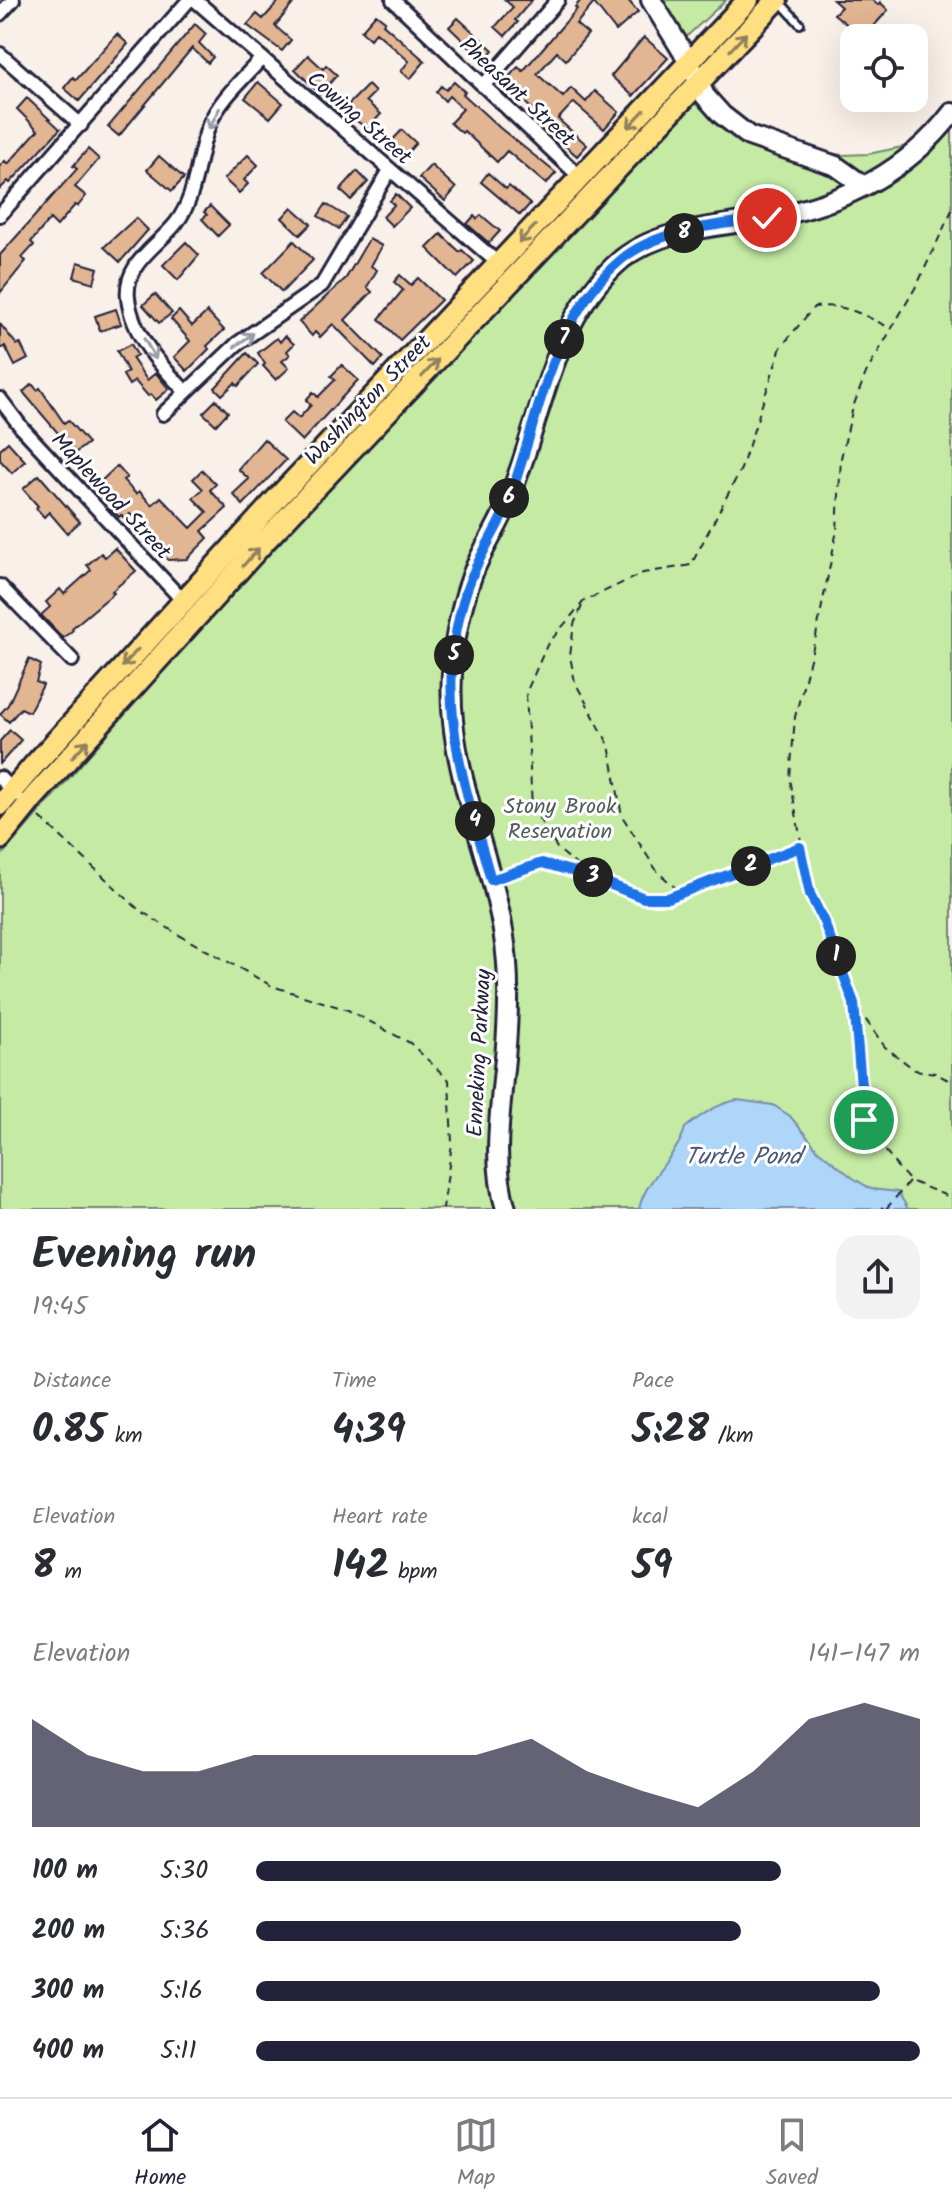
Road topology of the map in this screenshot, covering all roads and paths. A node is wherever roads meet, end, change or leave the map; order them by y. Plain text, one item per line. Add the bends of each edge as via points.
1 (13, 0) edge
2 (189, 0) edge
3 (195, 0) edge
4 (393, 0) edge
5 (558, 0) edge
6 (651, 0) edge
7 (748, 0) edge
8 (778, 0) edge
9 (0, 14) edge
10 (800, 24) dead end
11 (0, 54) edge
12 (262, 58) junction
13 (689, 62) junction
14 (699, 84) junction
15 (483, 86) junction
16 (952, 113) edge
17 (81, 125) junction
18 (390, 170) junction
19 (581, 178) junction
20 (864, 186) junction
21 (952, 210) edge
22 (0, 215) edge
23 (499, 264) junction
24 (891, 329) junction
25 (185, 391) junction
26 (0, 399) edge
27 (163, 414) dead end
28 (0, 586) edge
29 (584, 601) junction
30 (192, 608) junction
31 (72, 660) dead end
32 (4, 791) edge
33 (30, 809) junction
34 (0, 839) edge
35 (800, 847) junction
36 (589, 876) junction
37 (491, 880) junction
38 (681, 893) junction
39 (854, 1003) junction
40 (952, 1082) edge
41 (910, 1181) junction
42 (952, 1198) edge
43 (884, 1208) edge
44 (443, 1209) edge
45 (506, 1209) edge

1 - 9 street
2 - 17 street
3 - 12 street, Cowing Street
4 - 15 street, Pheasant Street
5 - 15 street
6 - 13 main road
7 - 13 main road, Washington Street
8 - 10 lane
14 -> 8 main road, Washington Street
11 - 17 street
12 - 18 street, Cowing Street
12 -> 25 street via 224,99 210,124 187,204 177,223 146,253 129,284 137,326 156,360
13 - 14 main road
13 -> 19 main road, Washington Street
14 - 20 main road via 722,115 749,136 836,166
30 -> 14 main road, Washington Street via 265,541
15 - 19 street, Pheasant Street
16 - 20 main road, Enneking Parkway via 899,166
17 - 22 street
18 - 23 street, Cowing Street
25 -> 18 street via 237,344 322,285
19 -> 23 main road, Washington Street
20 - 37 main road, Enneking Parkway via 821,206 649,243 624,258 584,302 547,382 504,512 474,570 452,666 460,765
21 - 24 path
23 - 30 main road, Washington Street via 280,495
24 - 29 path via 852,309 814,307 781,347 741,469 691,565 643,573
24 - 35 path via 857,395 841,458 837,530 795,717 790,778
25 - 27 street
26 - 30 street, Maplewood Street
28 - 31 street
29 - 36 path via 547,645 526,693 532,807 557,848
29 - 38 path via 574,624 570,656 575,682 609,745 622,816 657,871
30 -> 32 main road, Washington Street
33 -> 30 main road, Washington Street
32 - 33 street
33 - 34 main road, Washington Street
33 - 44 path via 138,909 272,986 348,1010 410,1043 449,1080 452,1143
35 - 38 path
35 - 39 path via 810,894
36 - 37 path via 542,863
36 - 38 path via 644,898
37 - 45 main road, Enneking Parkway via 507,961 498,1144
39 - 40 path via 885,1047 915,1070
39 - 41 path via 864,1120
41 - 42 path
41 - 43 path

